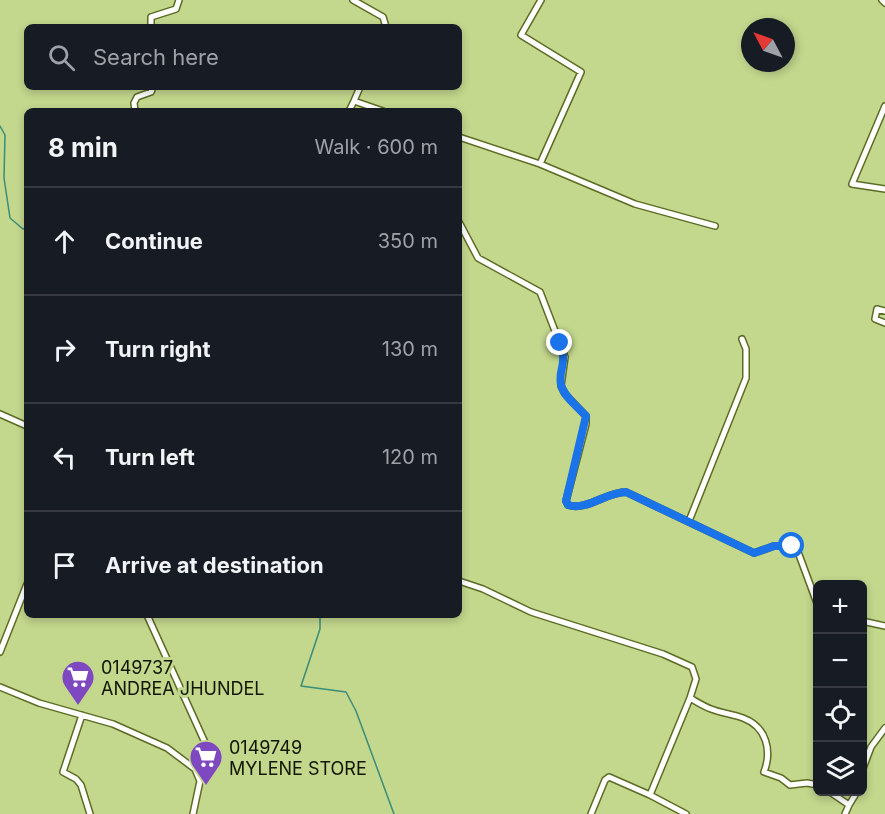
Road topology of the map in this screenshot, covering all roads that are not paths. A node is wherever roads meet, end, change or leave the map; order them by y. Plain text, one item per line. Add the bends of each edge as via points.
1 (179, 0) edge
2 (353, 0) edge
3 (541, 0) edge
4 (151, 24) edge
5 (385, 24) edge
6 (152, 90) edge
7 (359, 90) edge
8 (354, 101) junction
9 (885, 106) edge
10 (135, 108) edge
11 (351, 108) edge
12 (374, 108) edge
13 (462, 138) edge
14 (540, 164) junction
15 (885, 189) edge
16 (715, 226) dead end
17 (462, 228) edge
18 (885, 310) edge
19 (885, 323) edge
20 (742, 339) dead end
21 (0, 414) edge
22 (24, 425) edge
23 (689, 521) junction
24 (462, 581) edge
25 (24, 592) edge
26 (813, 592) edge
27 (148, 618) edge
28 (867, 622) edge
29 (885, 626) edge
30 (0, 652) edge
31 (0, 687) edge
32 (690, 698) junction
33 (82, 715) junction
34 (885, 728) edge
35 (867, 758) edge
36 (200, 781) junction
37 (813, 784) edge
38 (651, 795) junction
39 (836, 796) edge
40 (855, 796) edge
41 (849, 805) junction
42 (90, 814) edge
43 (193, 814) edge
44 (591, 814) edge
45 (686, 814) edge
46 (845, 814) edge

1 - 4 street via 176,9 151,17
2 - 5 street via 383,17
3 - 14 street via 521,35 581,72
6 - 10 street via 137,97
7 - 8 street
8 - 11 street
8 - 12 street
9 - 15 street via 852,184
13 - 14 street
14 - 16 street via 635,204
17 - 23 street via 478,258 540,292 545,303 565,357 561,386 586,416 568,505 582,506 616,492 626,492
18 - 19 street via 877,309 875,319
20 - 23 street via 747,349 746,378
21 - 22 street
23 - 26 street via 754,553 774,546 792,546
24 - 32 street via 531,612 692,667 696,679
25 - 30 street
27 - 36 street via 212,758
28 - 29 street
31 - 33 street
32 - 37 street via 754,725 768,744 764,772 790,785
32 - 38 street
33 - 36 street via 167,748 195,769
33 - 42 street via 63,772 81,785
34 - 35 street
36 - 43 street
38 - 44 street via 609,777
38 - 45 street
39 - 41 street
40 - 41 street
41 - 46 street

